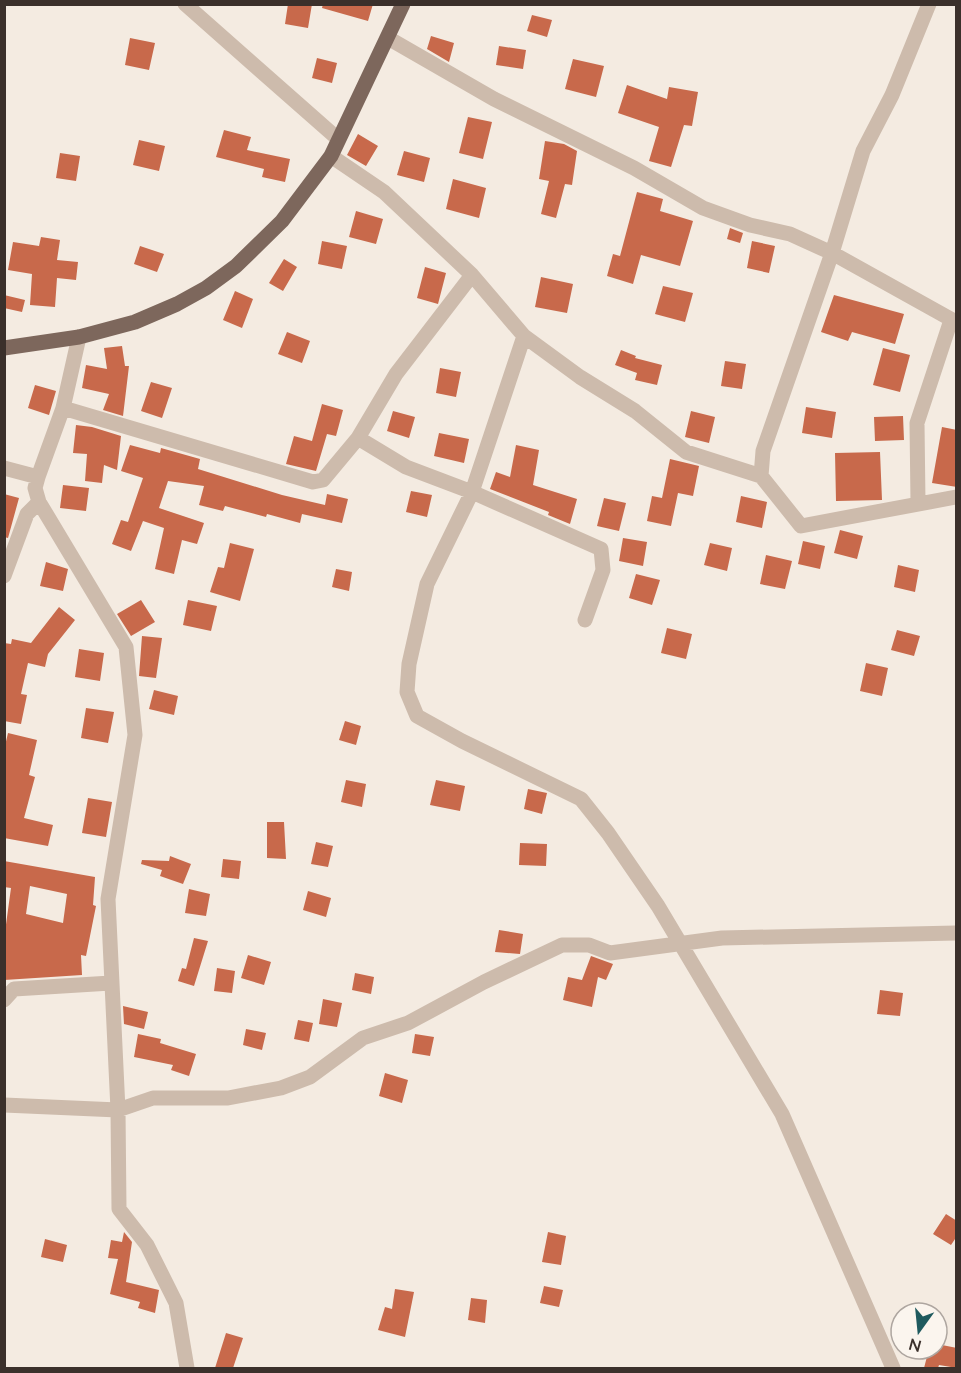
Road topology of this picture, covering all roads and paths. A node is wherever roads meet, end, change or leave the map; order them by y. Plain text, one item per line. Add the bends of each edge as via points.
1 (185, 4) edge
2 (403, 4) edge
3 (928, 4) edge
4 (388, 38) junction
5 (338, 139) junction
6 (331, 156) junction
7 (832, 253) junction
8 (472, 274) junction
9 (954, 321) edge
10 (524, 336) junction
11 (80, 337) junction
12 (4, 348) edge
13 (63, 408) junction
14 (358, 438) junction
15 (4, 468) edge
16 (761, 476) junction
17 (38, 477) junction
18 (472, 492) junction
19 (957, 496) edge
20 (39, 502) junction
21 (918, 502) junction
22 (4, 576) edge
23 (585, 620) dead end
24 (957, 933) edge
25 (680, 944) junction
26 (111, 983) junction
27 (4, 1000) edge
28 (4, 1106) edge
29 (118, 1110) junction
30 (187, 1368) edge
31 (893, 1368) edge

1 - 5 street
2 - 4 main road
3 - 7 street via 892,95 863,152
4 - 5 main road
4 - 7 street via 494,99 634,168 703,208 790,234
5 - 6 main road
6 - 8 street via 384,192
6 - 11 main road via 282,221 236,266 206,288 135,322
7 - 9 street
7 - 16 street via 764,451
8 - 10 street
8 - 14 street via 396,375
9 - 21 street via 917,423
10 - 16 street via 635,411 686,452
10 - 18 street
11 - 12 main road
11 - 13 street
13 - 14 street via 313,482 323,480
13 - 17 street
14 - 18 street via 406,467
15 - 17 street
16 - 21 street via 801,526
17 - 20 street via 35,488
18 - 23 street via 601,549 603,570
18 - 25 street via 427,584 409,664 407,692 417,716 581,799 658,906
19 - 21 street
20 - 22 street via 27,513
20 - 26 street via 126,647 135,735 108,899
24 - 25 street via 722,938
25 - 29 street via 609,953 589,945 562,945 408,1023 363,1038 310,1077 281,1088 228,1098 153,1098
25 - 31 street via 782,1114
26 - 27 street via 14,989
26 - 29 street
28 - 29 street
29 - 30 street via 119,1209 147,1245 176,1303

